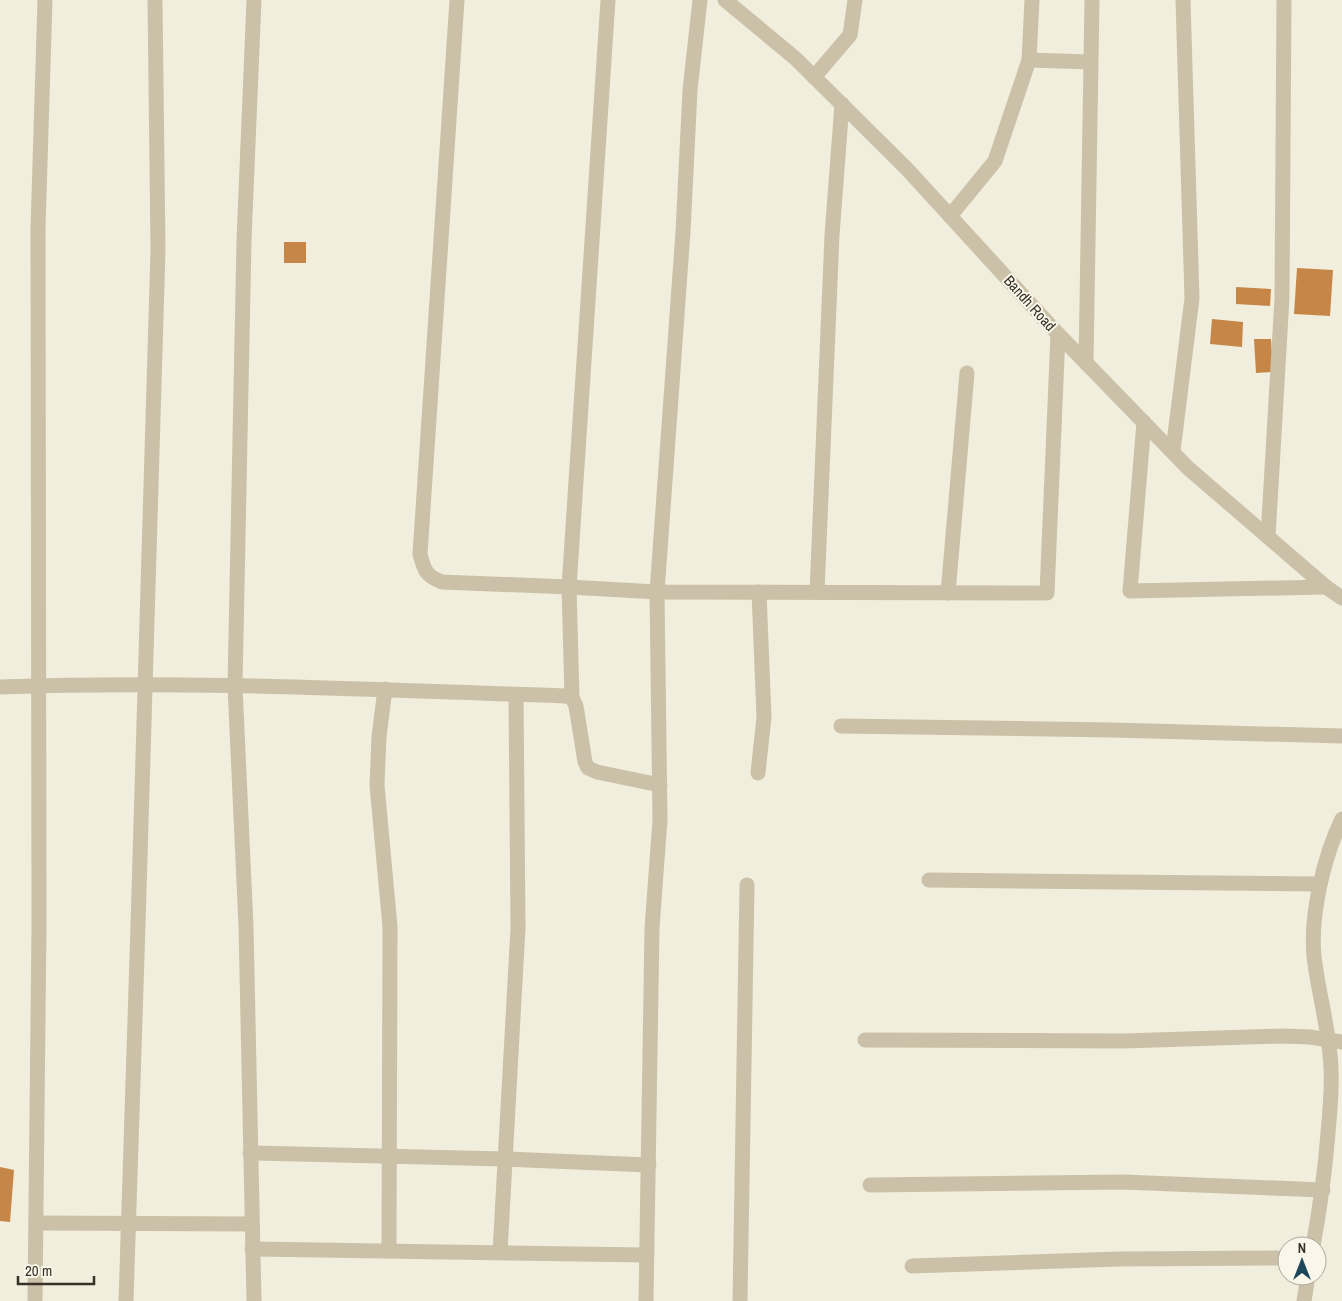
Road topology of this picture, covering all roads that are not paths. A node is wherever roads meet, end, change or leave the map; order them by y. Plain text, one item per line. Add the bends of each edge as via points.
1 (45, 0) edge
2 (155, 0) edge
3 (254, 0) edge
4 (457, 0) edge
5 (608, 0) edge
6 (700, 0) edge
7 (726, 0) edge
8 (855, 0) edge
9 (1032, 0) edge
10 (1092, 0) edge
11 (1183, 0) edge
12 (1284, 0) edge
13 (1029, 60) junction
14 (1090, 62) junction
15 (814, 76) junction
16 (842, 104) junction
17 (950, 216) junction
18 (1058, 334) junction
19 (1086, 363) junction
20 (968, 373) dead end
21 (1144, 422) junction
22 (1173, 452) junction
23 (1268, 537) junction
24 (569, 587) junction
25 (1326, 587) junction
26 (657, 592) junction
27 (760, 592) junction
28 (817, 592) junction
29 (948, 593) junction
30 (1342, 598) edge
31 (39, 685) junction
32 (144, 685) junction
33 (235, 686) junction
34 (0, 687) edge
35 (385, 689) junction
36 (516, 695) junction
37 (572, 698) junction
38 (841, 726) dead end
39 (1342, 736) edge
40 (758, 773) dead end
41 (660, 785) junction
42 (1342, 819) edge
43 (929, 880) dead end
44 (1320, 884) junction
45 (747, 885) dead end
46 (865, 1040) dead end
47 (1335, 1040) edge
48 (250, 1153) junction
49 (389, 1157) junction
50 (505, 1159) junction
51 (648, 1165) junction
52 (870, 1185) dead end
53 (1323, 1190) junction
54 (36, 1223) junction
55 (128, 1223) junction
56 (252, 1224) junction
57 (1315, 1236) edge
58 (252, 1249) junction
59 (389, 1250) junction
60 (500, 1252) junction
61 (647, 1255) junction
62 (1277, 1258) edge
63 (912, 1266) dead end
64 (1306, 1286) edge
65 (35, 1301) edge
66 (126, 1301) edge
67 (254, 1301) edge
68 (646, 1301) edge
69 (740, 1301) edge
70 (1304, 1301) edge

1 - 31 street via 38,228
2 - 32 street via 158,250
3 - 33 street via 244,240
4 - 24 street via 420,554 427,574 442,582
5 - 24 street
6 - 26 street via 690,90
7 - 15 street, Bandh Road
8 - 15 street via 850,35
9 - 13 street
10 - 14 street
11 - 22 street via 1192,298
12 - 23 street via 1282,298
13 - 14 street
13 - 17 street via 995,161
14 - 19 street
15 - 16 street, Bandh Road
16 - 17 street, Bandh Road
16 - 28 street via 832,236
17 - 18 street, Bandh Road
18 - 19 street, Bandh Road
18 - 29 street via 1047,593
19 - 21 street, Bandh Road
20 - 29 street
21 - 22 street, Bandh Road
21 - 25 street via 1130,591
22 - 23 street, Bandh Road
23 - 25 street, Bandh Road
24 - 26 street
24 - 37 street
25 - 30 street, Bandh Road
26 - 27 street
26 - 41 street
27 - 28 street
27 - 40 street via 764,716
28 - 29 street
31 - 32 street
31 - 34 street
31 - 54 street
32 - 33 street
32 - 55 street
33 - 35 street
33 - 48 street via 246,926
35 - 36 street
35 - 49 street via 377,785 390,927
36 - 37 street
36 - 50 street via 518,928
37 - 41 street via 588,768
38 - 39 street
41 - 51 street via 652,928
42 - 44 street
43 - 44 street
44 - 47 street via 1314,953
45 - 69 street
46 - 47 street via 1124,1041 1283,1036
47 - 53 street
48 - 49 street
48 - 56 street
49 - 50 street
49 - 59 street
50 - 51 street
50 - 60 street
51 - 61 street
52 - 53 street via 1123,1182
53 - 57 street
54 - 55 street
54 - 65 street
55 - 56 street
55 - 66 street
56 - 58 street
58 - 59 street
58 - 67 street
59 - 60 street
60 - 61 street
61 - 68 street
62 - 63 street
64 - 70 street

